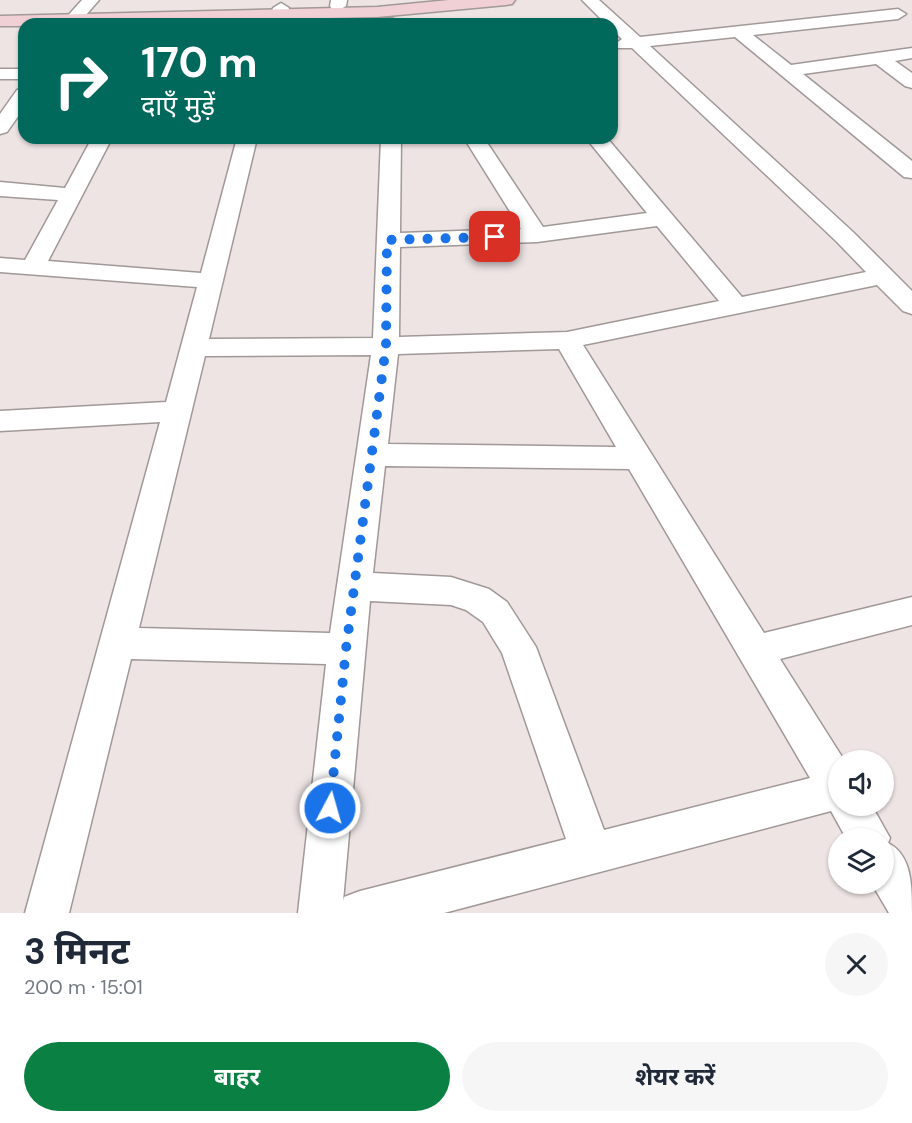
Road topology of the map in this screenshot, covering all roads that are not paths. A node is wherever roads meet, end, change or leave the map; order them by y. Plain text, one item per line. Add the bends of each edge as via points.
1 (440, 0) edge
2 (506, 0) edge
3 (590, 0) edge
4 (876, 0) edge
5 (339, 3) edge
6 (82, 10) edge
7 (0, 11) edge
8 (279, 16) edge
9 (22, 18) edge
10 (146, 18) edge
11 (235, 18) edge
12 (611, 18) edge
13 (905, 18) edge
14 (18, 19) edge
15 (0, 21) edge
16 (618, 24) edge
17 (738, 31) junction
18 (638, 42) junction
19 (618, 45) edge
20 (912, 53) edge
21 (878, 57) junction
22 (787, 70) junction
23 (0, 74) edge
24 (18, 74) edge
25 (912, 82) edge
26 (18, 102) edge
27 (0, 128) edge
28 (99, 144) edge
29 (245, 144) edge
30 (391, 144) edge
31 (478, 144) edge
32 (601, 144) edge
33 (912, 172) edge
34 (0, 189) edge
35 (72, 195) junction
36 (663, 218) junction
37 (537, 236) junction
38 (387, 240) junction
39 (0, 265) edge
40 (33, 268) junction
41 (883, 276) junction
42 (211, 281) junction
43 (736, 306) junction
44 (912, 306) edge
45 (567, 340) junction
46 (386, 346) junction
47 (194, 348) junction
48 (178, 411) junction
49 (0, 422) edge
50 (371, 455) junction
51 (639, 458) junction
52 (354, 586) junction
53 (912, 611) edge
54 (117, 643) junction
55 (346, 649) junction
56 (756, 650) junction
57 (828, 772) edge
58 (828, 792) edge
59 (592, 854) junction
60 (894, 880) edge
61 (912, 911) edge
62 (47, 913) edge
63 (320, 913) edge
64 (360, 913) edge

1 - 5 street
2 - 8 street
3 - 12 street
4 - 13 street
5 - 8 street
6 - 7 street
6 - 8 street
6 - 9 street
6 - 10 street
8 - 11 street
13 - 17 street
14 - 15 street
16 - 18 street
17 - 18 street
17 - 22 street
18 - 19 street
18 - 41 street
20 - 21 street
21 - 22 street
21 - 25 street
22 - 33 street
23 - 24 street
26 - 27 street
28 - 35 street
29 - 42 street
30 - 38 street
31 - 37 street
32 - 36 street
34 - 35 street
35 - 40 street
36 - 37 street
36 - 43 street
37 - 38 street
38 - 46 street
39 - 40 street
40 - 42 street
41 - 43 street
41 - 44 street
42 - 47 street
43 - 45 street
45 - 46 street
45 - 51 street
46 - 47 street
46 - 50 street
47 - 48 street
48 - 49 street
48 - 54 street
50 - 51 street
50 - 52 street
51 - 56 street
52 - 55 street
52 - 59 street via 451,591 477,598 495,612 518,647
53 - 56 street
54 - 55 street
54 - 62 street
55 - 63 street
56 - 57 street
58 - 59 street
59 - 64 street
60 - 61 street

